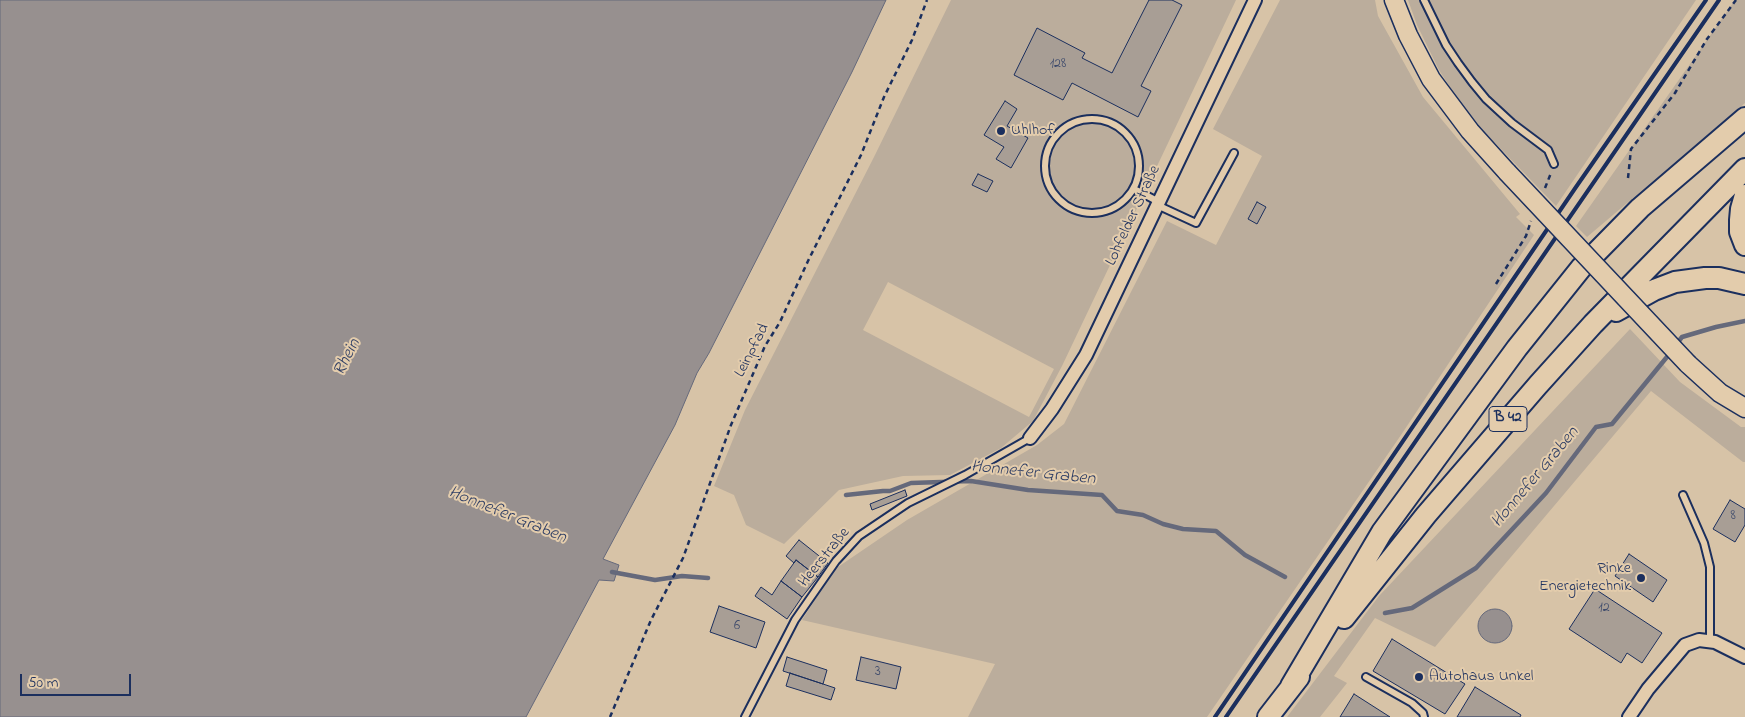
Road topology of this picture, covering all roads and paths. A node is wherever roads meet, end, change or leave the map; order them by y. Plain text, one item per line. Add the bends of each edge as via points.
1 (927, 0) edge
2 (1254, 0) edge
3 (1394, 0) edge
4 (1424, 0) edge
5 (1736, 0) edge
6 (1745, 118) edge
7 (1234, 153) dead end
8 (1554, 164) dead end
9 (1745, 168) edge
10 (1628, 178) dead end
11 (1134, 189) junction
12 (1745, 195) edge
13 (1158, 204) junction
14 (1532, 219) dead end
15 (1745, 245) edge
16 (1589, 259) junction
17 (1496, 284) dead end
18 (1745, 284) edge
19 (1593, 324) junction
20 (1745, 408) edge
21 (1030, 438) joint
22 (1683, 495) dead end
23 (1710, 641) junction
24 (1745, 657) edge
25 (1366, 678) dead end
26 (1291, 686) junction
27 (610, 717) edge
28 (745, 717) edge
29 (1268, 717) edge
30 (1424, 717) edge
31 (1629, 717) edge

1 - 27 path, Leinpfad via 861,155 780,322 765,346 727,435 683,558 651,620
2 - 13 street, Lohfelder Straße
3 - 16 street, bridge via 1419,58 1438,89 1470,131
4 - 8 lane via 1446,45 1472,82 1512,123 1548,150
5 - 10 path via 1707,39 1675,92 1632,149
6 - 16 main road via 1671,180
7 - 13 lane via 1196,223
9 - 19 main road, B 42
11 - 11 lane via 1139,174 1139,158 1134,142 1124,130 1094,118 1078,120 1053,139 1046,154 1048,184 1068,206 1082,212 1097,213 1125,201
11 - 13 lane
12 - 15 main road via 1740,232
13 - 21 street, Lohfelder Straße via 1086,355
14 - 17 path via 1526,236
16 - 20 street, bridge via 1688,364 1720,393
16 - 26 main road via 1517,348 1382,532
18 - 19 main road via 1712,278 1675,282
19 - 26 main road, B 42 via 1426,515
21 - 28 lane, Heerstraße via 908,503 858,536 836,561 795,620
22 - 23 lane via 1704,543 1710,567
23 - 24 street
23 - 31 street via 1699,640 1685,645
25 - 30 lane via 1412,703
26 - 29 main road, B 42

